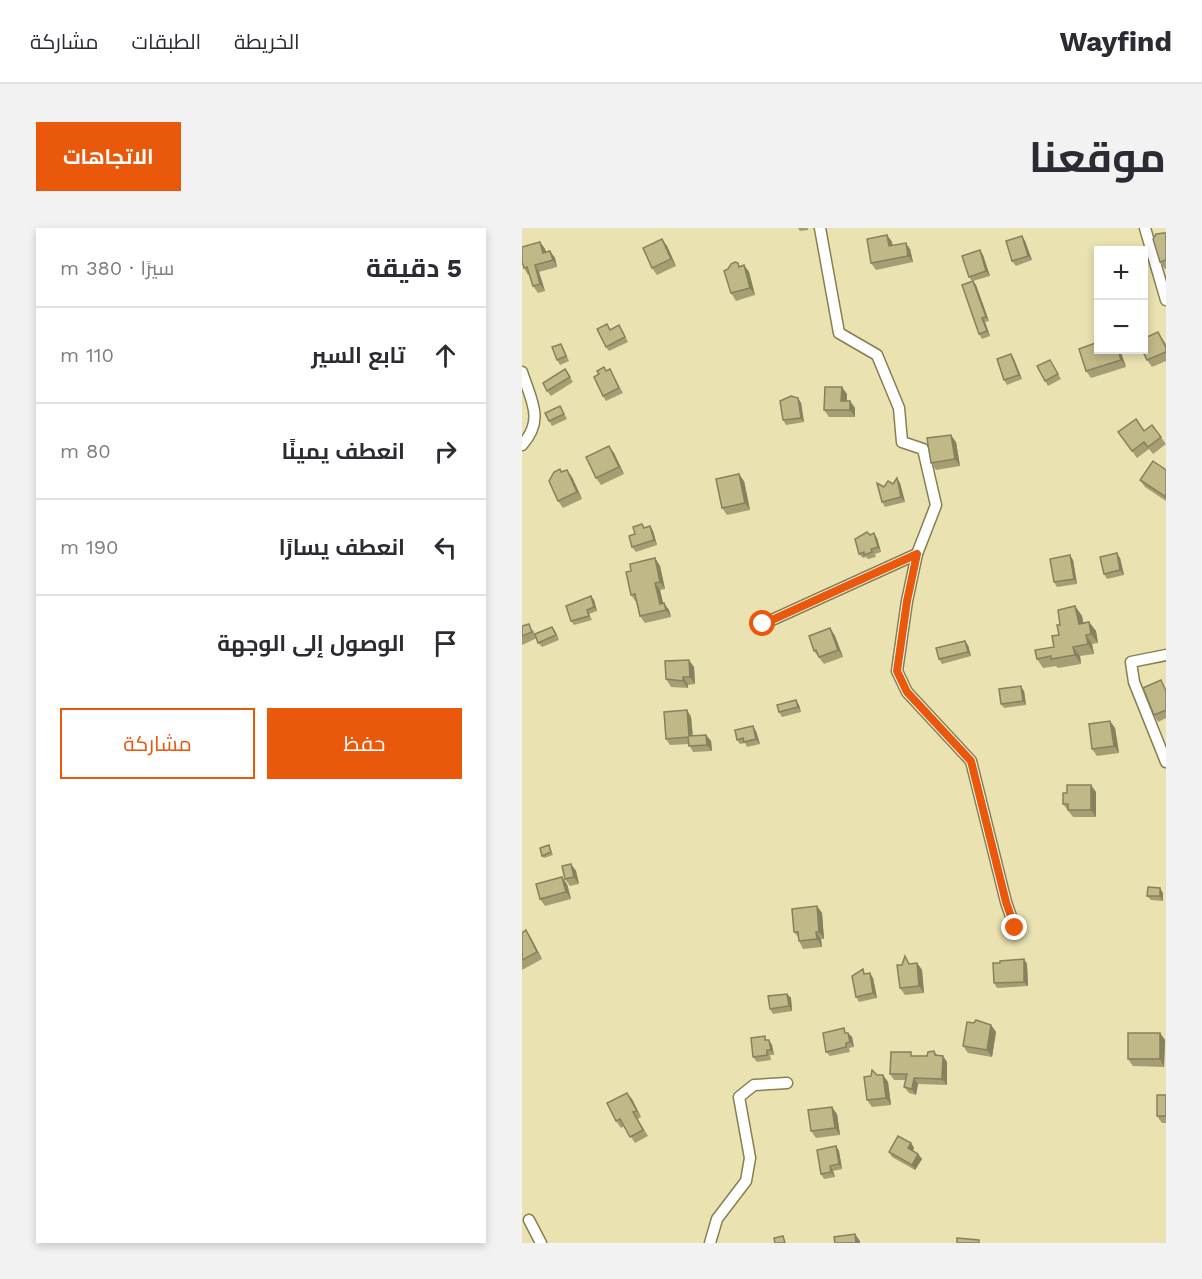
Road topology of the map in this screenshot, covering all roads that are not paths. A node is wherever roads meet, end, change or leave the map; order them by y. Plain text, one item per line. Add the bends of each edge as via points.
1 (820, 228) edge
2 (1145, 228) edge
3 (1166, 300) edge
4 (522, 372) edge
5 (522, 445) edge
6 (917, 554) junction
7 (763, 624) dead end
8 (1166, 655) edge
9 (1166, 762) edge
10 (1015, 928) dead end
11 (787, 1083) dead end
12 (529, 1220) dead end
13 (541, 1243) edge
14 (710, 1243) edge

1 - 6 street via 839,333 877,355 899,408 902,442 923,449 936,505
2 - 3 street
4 - 5 street via 536,416 532,434
6 - 7 street
6 - 10 street via 897,671 907,692 971,761
8 - 9 street via 1131,662 1134,682
11 - 14 street via 754,1085 739,1097 750,1158 746,1181 717,1219
12 - 13 street

